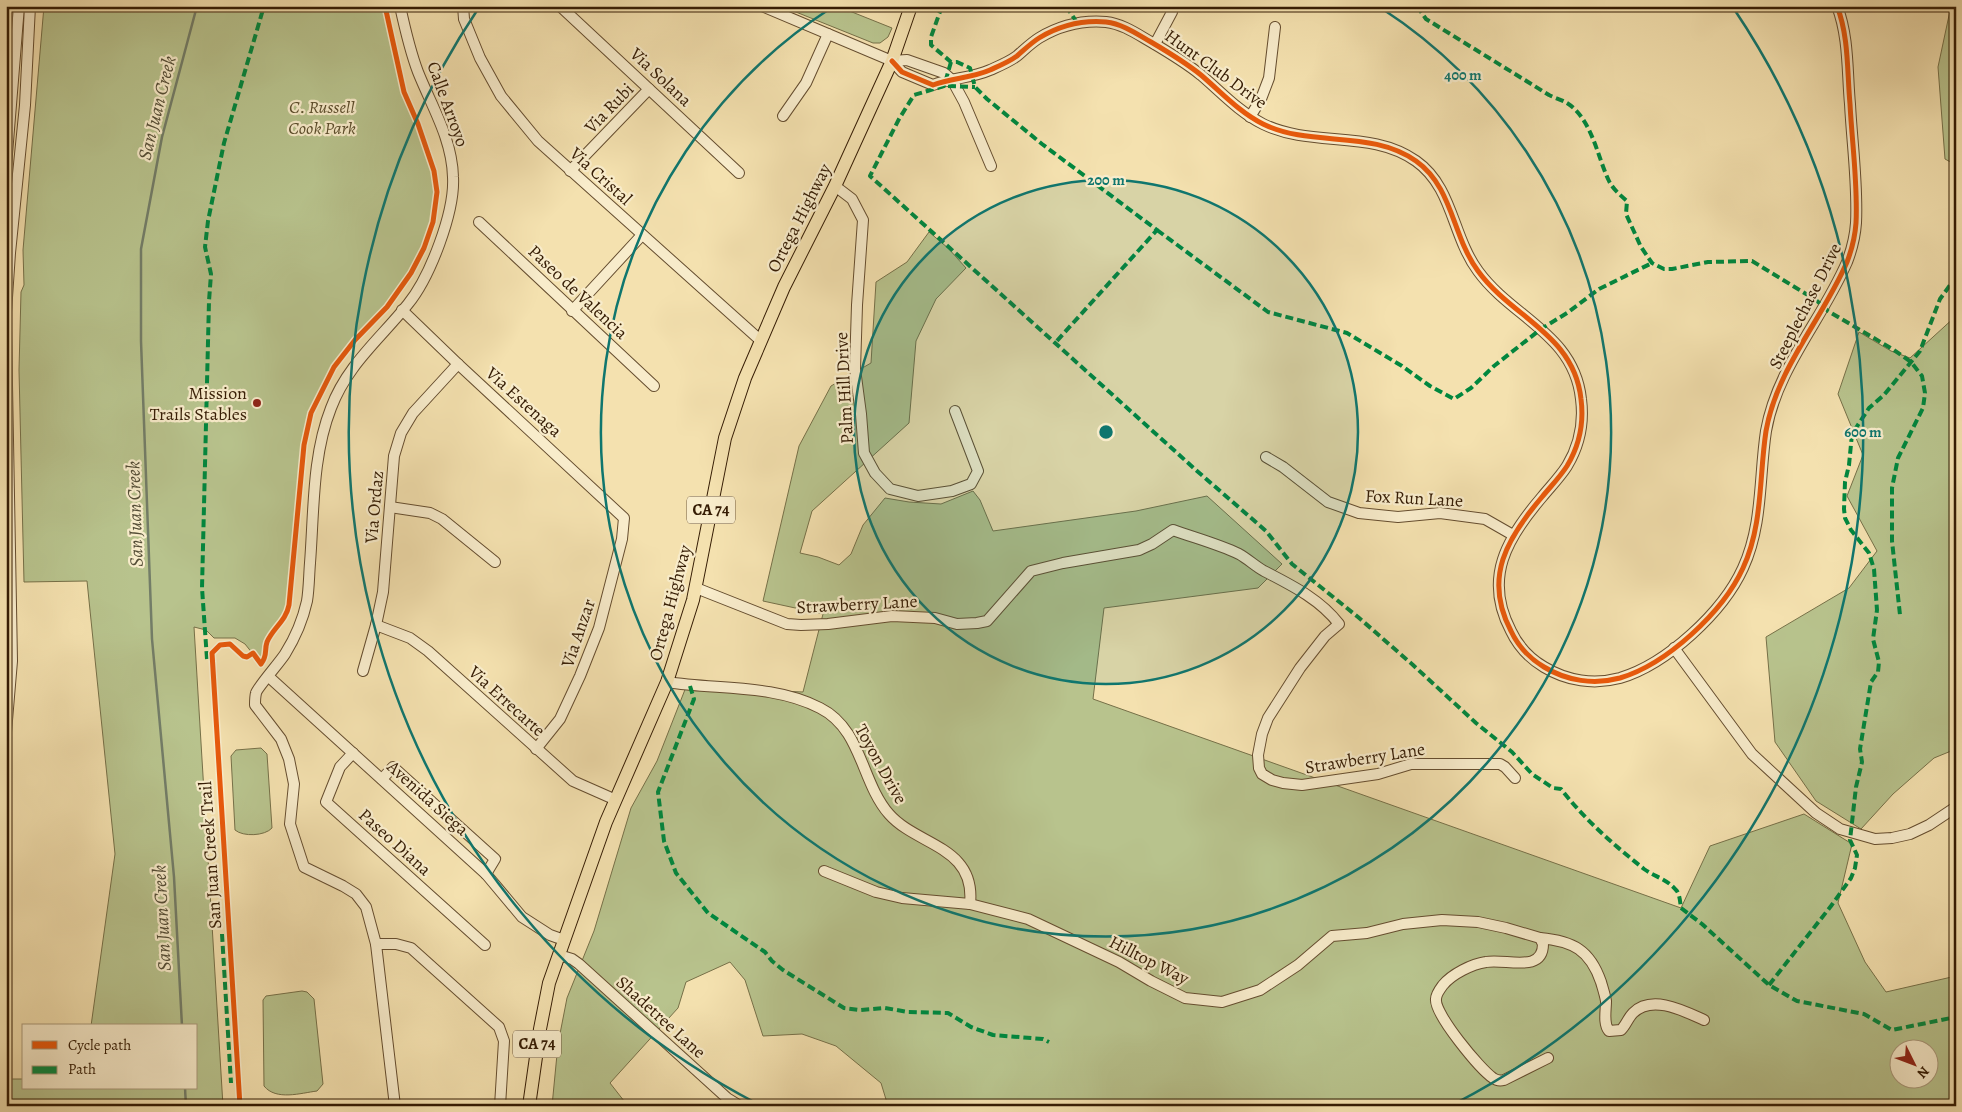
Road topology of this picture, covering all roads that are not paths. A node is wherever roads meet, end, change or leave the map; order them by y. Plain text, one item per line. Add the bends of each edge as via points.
1 (19, 6) edge
2 (30, 6) edge
3 (400, 6) edge
4 (463, 6) edge
5 (560, 6) edge
6 (762, 6) edge
7 (911, 6) edge
8 (1173, 6) edge
9 (1837, 6) edge
10 (1275, 27) dead end
11 (828, 34) junction
12 (1155, 44) junction
13 (892, 61) junction
14 (952, 80) junction
15 (650, 89) junction
16 (783, 116) dead end
17 (1250, 117) junction
18 (6, 166) edge
19 (991, 166) dead end
20 (570, 170) junction
21 (739, 174) dead end
22 (835, 186) junction
23 (479, 222) dead end
24 (642, 235) junction
25 (402, 310) junction
26 (572, 310) junction
27 (6, 312) edge
28 (6, 330) edge
29 (760, 340) junction
30 (458, 364) junction
31 (654, 386) dead end
32 (955, 411) dead end
33 (1266, 457) dead end
34 (390, 507) junction
35 (624, 518) joint
36 (1513, 535) junction
37 (495, 562) dead end
38 (8, 571) edge
39 (696, 588) junction
40 (376, 625) junction
41 (1674, 648) junction
42 (363, 671) dead end
43 (269, 677) junction
44 (667, 682) junction
45 (6, 732) edge
46 (536, 749) junction
47 (353, 753) junction
48 (1515, 778) dead end
49 (382, 779) junction
50 (616, 800) junction
51 (1956, 807) edge
52 (824, 871) dead end
53 (486, 874) junction
54 (970, 904) junction
55 (1540, 938) junction
56 (564, 940) junction
57 (376, 944) junction
58 (485, 945) dead end
59 (559, 955) junction
60 (1704, 1020) dead end
61 (1548, 1058) dead end
62 (395, 1106) edge
63 (500, 1106) edge
64 (529, 1106) edge
65 (740, 1106) edge

1 - 18 street
2 - 27 street via 25,104
3 - 25 street, Calle Arroyo via 418,73 435,108 450,153 454,177 452,202 440,242 416,293
4 - 20 street, Via Cristal via 464,19 480,58 501,96 538,141
5 - 15 street, Via Solana
6 - 11 street
7 - 13 main road, Ortega Highway / CA 74
8 - 12 street
9 - 41 street, Steeplechase Drive via 1844,29 1852,138 1854,242 1838,281 1793,357 1772,403 1757,518 1751,549 1741,574 1708,618
10 - 17 street via 1268,78
11 - 13 street
11 - 16 street via 806,83
12 - 14 street, Hunt Club Drive via 1132,30 1107,22 1068,24 1037,39 1013,59 983,74
12 - 17 street, Hunt Club Drive via 1186,63
13 - 14 street via 907,60 944,73
13 - 14 street, Hunt Club Drive via 902,72 933,85
13 - 22 main road, Ortega Highway / CA 74
14 - 19 street
15 - 20 street, Via Rubi
15 - 21 street, Via Solana
17 - 36 street, Hunt Club Drive via 1301,137 1386,146 1418,162 1438,184 1447,200 1464,248 1479,273 1556,342 1567,356 1580,386 1582,403 1576,449 1558,479
20 - 24 street, Via Cristal
22 - 29 main road, Ortega Highway / CA 74
22 - 32 street, Palm Hill Drive via 852,199 863,220 856,369 864,453 870,467 890,489 918,496 952,492 971,484 978,471
23 - 26 street, Paseo de Valencia
24 - 26 street
24 - 29 street, Via Cristal
25 - 30 street, Via Estenaga
25 - 43 street, Calle Arroyo via 358,360 331,407 318,462 307,600 299,627
26 - 31 street, Paseo de Valencia
28 - 38 street
29 - 39 main road, Ortega Highway / CA 74 via 725,438
30 - 34 street, Via Ordaz via 413,413 401,433 394,456
30 - 35 street, Via Estenaga
33 - 36 street, Fox Run Lane via 1328,502 1359,513 1398,516 1440,513 1485,519
34 - 37 street via 442,518
34 - 40 street, Via Ordaz via 383,592
35 - 46 street, Via Anzar via 622,539 599,628 560,720
36 - 41 street, Hunt Club Drive via 1502,560 1499,584 1502,614 1517,642 1539,664 1572,680 1601,681 1624,677
38 - 45 street via 12,661
39 - 44 main road, Ortega Highway / CA 74
39 - 48 street, Strawberry Lane via 787,624 828,624 892,616 935,618 957,624 977,623 987,621 1031,571 1138,550 1173,530 1240,555 1303,592 1339,624 1300,668 1268,718 1258,755 1259,768 1267,777 1288,785 1302,785 1378,774 1419,763 1500,764
40 - 42 street, Via Ordaz
40 - 46 street, Via Errecarte via 410,638 428,650
41 - 51 street via 1752,754 1816,813 1840,829 1875,839 1892,838 1929,825
43 - 47 street, Avenida Siega
43 - 57 street, Calle Arroyo via 256,692 255,705 280,739 289,759 294,784 290,824 304,867 356,894 366,906
44 - 50 main road, Ortega Highway / CA 74
44 - 54 street, Toyon Drive via 795,697 823,709 855,744 873,790 891,816 944,849 965,872 972,890
46 - 50 street, Via Errecarte via 573,781
47 - 49 street, Avenida Siega
47 - 58 street, Paseo Diana via 340,768 326,802
49 - 53 street, Avenida Siega
49 - 53 street via 393,767 495,859
50 - 56 main road, Ortega Highway / CA 74
52 - 54 street, Hilltop Way via 876,892 902,898
53 - 56 street, Avenida Siega via 522,917 550,936
54 - 55 street, Hilltop Way via 1028,919 1119,962 1184,998 1222,1002 1260,990 1298,965 1332,936 1442,920 1478,922
55 - 60 street, Hilltop Way via 1573,945 1597,970 1606,998 1606,1026 1609,1031 1621,1030 1633,1013 1654,1005 1667,1006
55 - 61 street via 1543,950 1536,960 1524,963 1485,962 1451,977 1436,999 1438,1010 1448,1026 1494,1079 1504,1080
56 - 59 main road, Ortega Highway / CA 74
57 - 62 street, Calle Arroyo
57 - 63 street via 411,948 499,1027 504,1041
59 - 64 main road, Ortega Highway / CA 74 via 540,1029
59 - 65 street, Shadetree Lane via 585,969 727,1098

